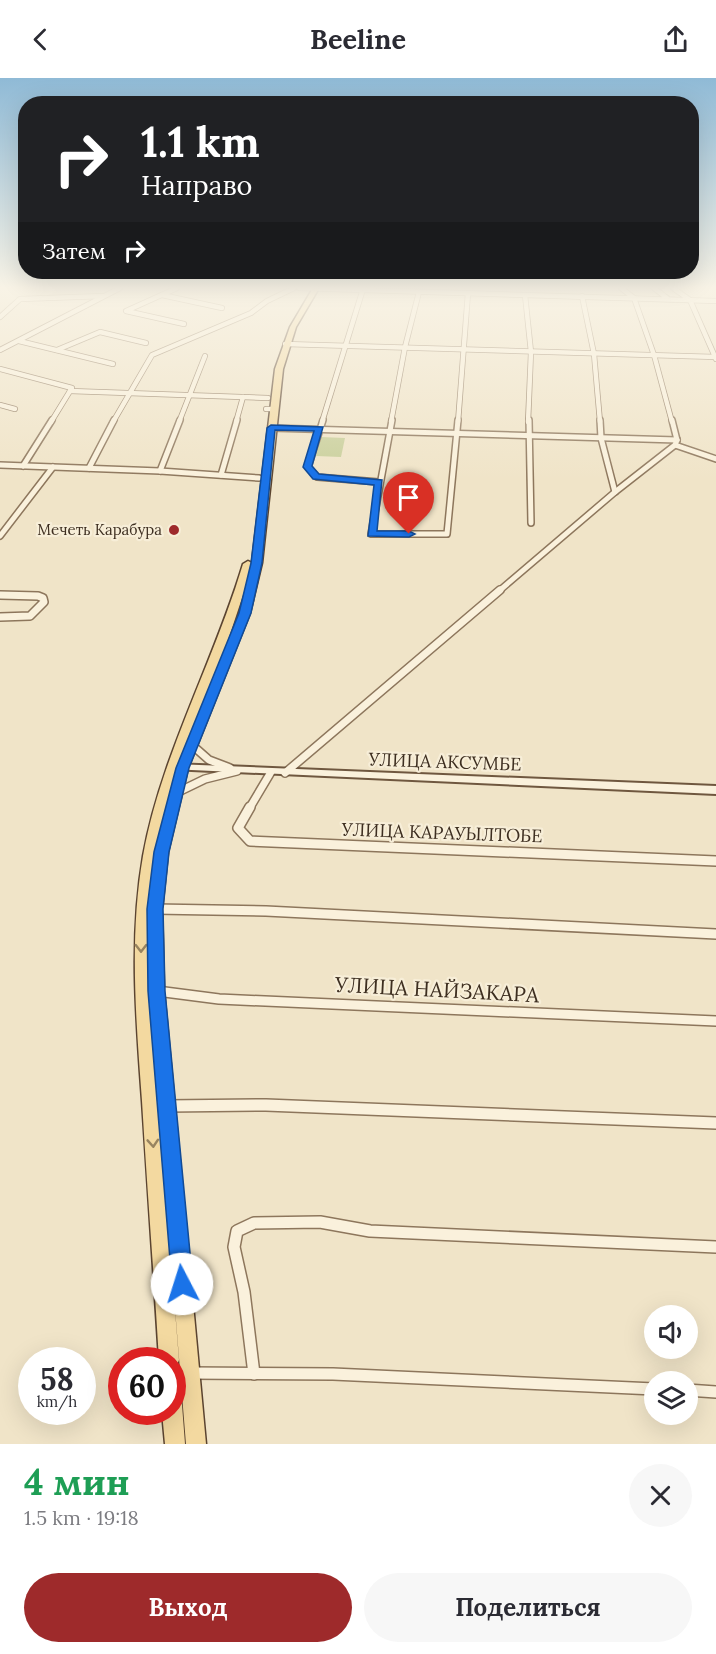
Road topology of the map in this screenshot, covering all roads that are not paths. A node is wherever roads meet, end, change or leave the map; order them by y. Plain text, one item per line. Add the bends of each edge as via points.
1 (64, 352) edge
2 (159, 352) edge
3 (277, 352) edge
4 (283, 352) edge
5 (342, 352) edge
6 (404, 352) edge
7 (465, 352) edge
8 (525, 352) edge
9 (531, 352) junction
10 (653, 352) edge
11 (594, 354) junction
12 (654, 355) junction
13 (205, 356) dead end
14 (716, 358) edge
15 (113, 364) dead end
16 (0, 369) edge
17 (70, 391) junction
18 (128, 393) junction
19 (190, 395) junction
20 (243, 397) junction
21 (0, 405) edge
22 (269, 406) junction
23 (15, 409) dead end
24 (271, 428) junction
25 (320, 429) junction
26 (389, 432) junction
27 (458, 433) junction
28 (528, 435) junction
29 (601, 438) junction
30 (676, 443) junction
31 (716, 459) edge
32 (0, 465) edge
33 (23, 466) junction
34 (53, 467) junction
35 (89, 468) junction
36 (160, 471) junction
37 (221, 475) junction
38 (259, 478) junction
39 (379, 482) junction
40 (615, 492) junction
41 (531, 523) dead end
42 (0, 536) edge
43 (0, 595) edge
44 (0, 616) edge
45 (192, 745) junction
46 (177, 768) junction
47 (237, 771) junction
48 (271, 772) junction
49 (285, 773) junction
50 (716, 790) edge
51 (176, 794) junction
52 (716, 861) edge
53 (155, 909) junction
54 (716, 934) edge
55 (157, 991) junction
56 (716, 1021) edge
57 (167, 1106) junction
58 (716, 1123) edge
59 (716, 1247) edge
60 (168, 1347) edge
61 (190, 1373) junction
62 (254, 1374) junction
63 (644, 1389) edge
64 (698, 1391) edge
65 (716, 1392) edge
66 (174, 1425) edge
67 (175, 1444) edge
68 (196, 1444) edge

1 - 15 street
2 - 18 street via 152,355
3 - 22 main road
4 - 22 main road
5 - 25 street
6 - 26 street
7 - 27 street
8 - 9 street
9 - 11 street
9 - 28 street
10 - 12 street
11 - 12 street
11 - 29 street
12 - 14 street
12 - 30 street
13 - 19 street
16 - 17 street via 72,388
17 - 18 street
17 - 33 street
18 - 19 street
18 - 35 street
19 - 20 street
19 - 36 street
20 - 22 street
20 - 37 street
21 - 23 street
22 - 24 main road
22 - 38 main road
24 - 25 street
24 - 45 main road via 257,563 245,613
25 - 26 street
25 - 39 street via 308,467 317,477
26 - 27 street
26 - 39 street
27 - 28 street
27 - 39 street via 447,534 372,534
28 - 29 street
28 - 41 street
29 - 30 street
29 - 40 street
30 - 31 street
30 - 40 street
32 - 33 street
33 - 34 street
34 - 35 street
34 - 42 street
35 - 36 street
36 - 37 street
37 - 38 street
38 - 46 main road via 241,593
40 - 49 street
43 - 44 street via 38,596 44,602 29,617
45 - 46 main road
45 - 47 street via 209,760
46 - 47 main road, УЛИЦА АКСУМБЕ
46 - 51 main road
46 -> 60 main road via 150,853 141,948
47 - 48 main road, УЛИЦА АКСУМБЕ
47 - 51 street via 204,778
48 - 49 main road, УЛИЦА АКСУМБЕ
48 - 52 street, УЛИЦА КАРАУЫЛТОБЕ via 238,828 250,841
49 - 50 main road, УЛИЦА АКСУМБЕ
51 - 53 main road via 161,852
53 - 54 street
53 - 55 main road
55 - 56 street, УЛИЦА НАЙЗАКАРА via 219,999
55 - 57 main road
57 - 58 street via 266,1105
57 - 61 main road
59 - 62 street via 370,1231 320,1222 255,1223 237,1231 234,1246
61 - 62 street
61 - 68 main road
62 - 63 street
64 - 65 street
66 - 67 main road

